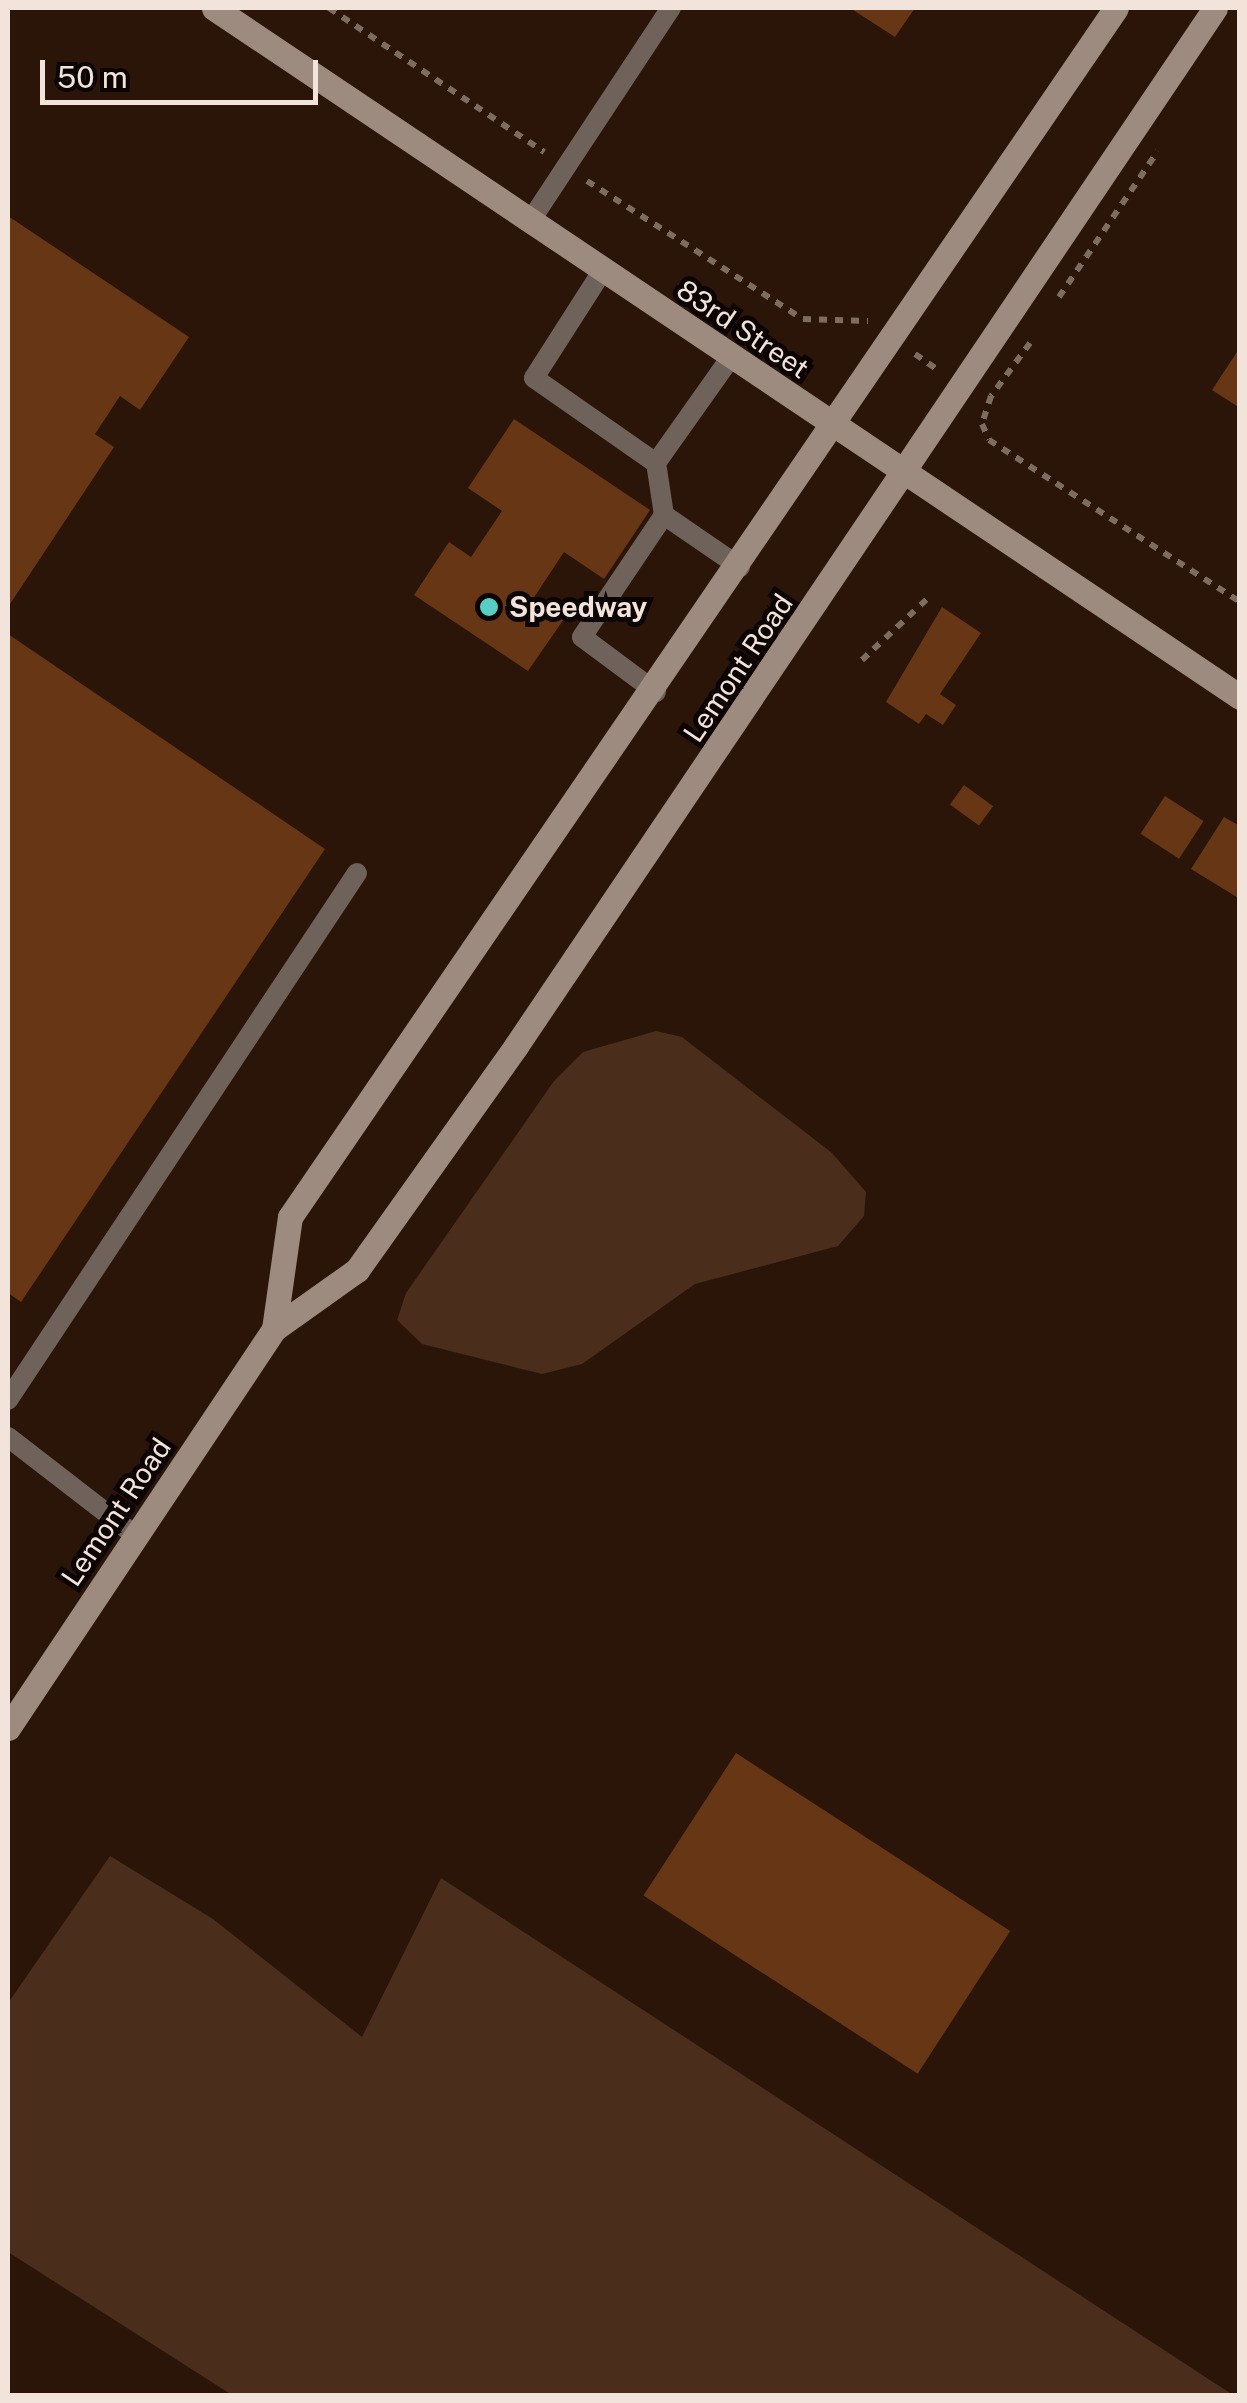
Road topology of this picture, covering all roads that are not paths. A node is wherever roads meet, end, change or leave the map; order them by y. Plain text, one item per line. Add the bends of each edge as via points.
1 (214, 8) edge
2 (670, 8) edge
3 (1116, 8) edge
4 (1215, 8) edge
5 (531, 220) junction
6 (603, 270) junction
7 (731, 357) junction
8 (833, 427) junction
9 (656, 462) junction
10 (906, 474) junction
11 (664, 515) junction
12 (740, 567) junction
13 (656, 692) junction
14 (1240, 697) edge
15 (356, 873) dead end
16 (274, 1329) junction
17 (8, 1400) edge
18 (8, 1438) edge
19 (136, 1536) junction
20 (8, 1728) edge

1 - 5 main road, 83rd Street
2 - 5 lane
3 - 8 main road, Lemont Road
4 - 10 main road, Lemont Road
5 - 6 main road, 83rd Street
6 - 7 main road, 83rd Street
6 - 9 lane via 534,378
7 - 8 main road, 83rd Street
7 - 9 lane
8 - 10 main road, 83rd Street
8 - 12 main road, Lemont Road
9 - 11 lane
10 - 14 main road, 83rd Street
10 - 16 main road, Lemont Road via 357,1270
11 - 12 lane
11 - 13 lane via 582,637
12 - 13 main road, Lemont Road
13 - 16 main road, Lemont Road via 290,1217
15 - 17 lane
16 - 19 main road, Lemont Road
18 - 19 lane
19 - 20 main road, Lemont Road

